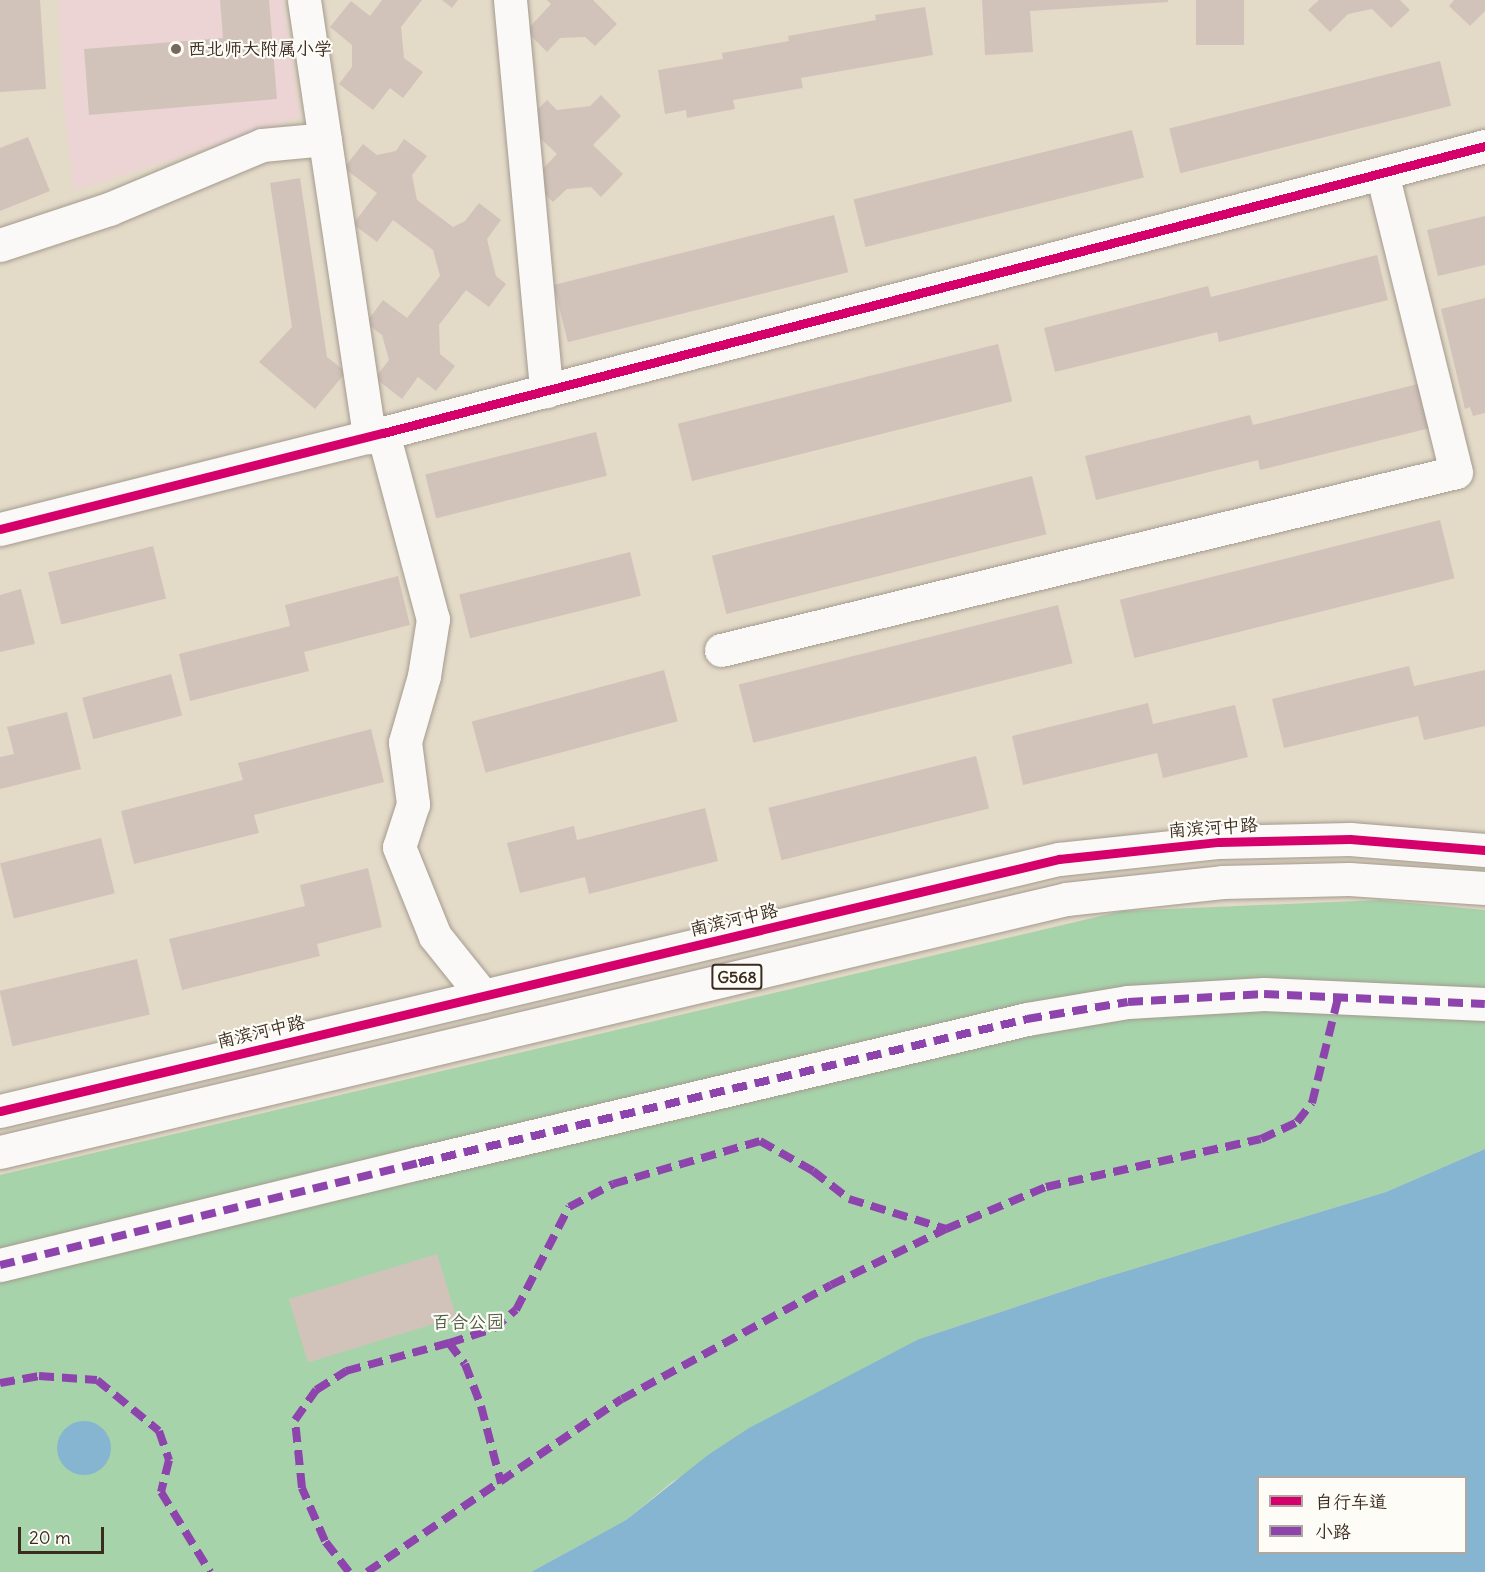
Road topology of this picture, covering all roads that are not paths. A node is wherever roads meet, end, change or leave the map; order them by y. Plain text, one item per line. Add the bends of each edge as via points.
1 (304, 0) edge
2 (510, 0) edge
3 (325, 139) junction
4 (1485, 146) edge
5 (1382, 173) junction
6 (0, 245) edge
7 (546, 391) junction
8 (376, 435) junction
9 (0, 529) edge
10 (721, 650) dead end
11 (1485, 850) edge
12 (1485, 888) edge
13 (483, 996) junction
14 (1485, 1004) edge
15 (0, 1111) edge
16 (0, 1152) edge
17 (0, 1265) edge

1 - 3 main road
2 - 7 main road
3 - 6 main road via 262,145 109,210
3 - 8 main road
4 - 5 main road
5 - 7 main road
5 - 10 main road via 1456,472
7 - 8 main road
8 - 9 main road
8 - 13 main road via 433,619 424,676 405,742 413,804 399,847 435,936
11 - 13 main road, 南滨河中路 / G568 via 1350,839 1219,842 1059,859
12 - 16 main road, G568 via 1349,879 1222,882 1066,899
13 - 15 main road, 南滨河中路 / G568
14 - 17 main road via 1264,994 1128,1002 1027,1019

